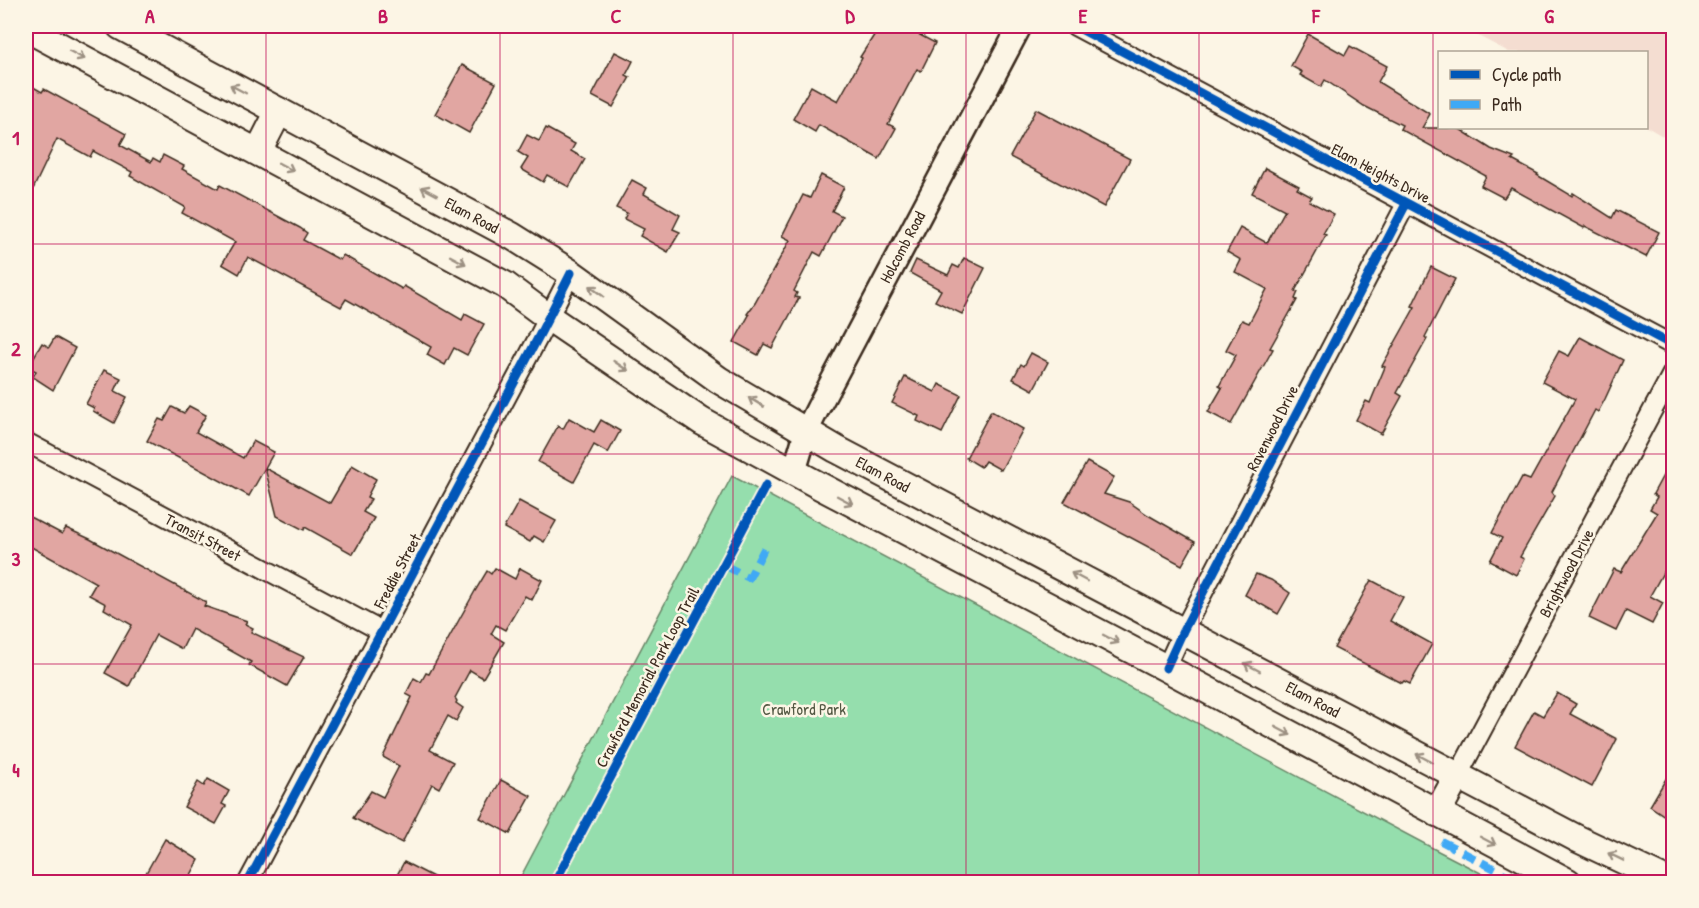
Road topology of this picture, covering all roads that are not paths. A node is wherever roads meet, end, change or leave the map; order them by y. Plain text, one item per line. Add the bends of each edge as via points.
1 (120, 26) edge
2 (1020, 26) edge
3 (1075, 26) edge
4 (26, 28) edge
5 (279, 111) junction
6 (258, 152) junction
7 (1406, 204) junction
8 (571, 273) junction
9 (548, 317) junction
10 (1674, 346) edge
11 (1674, 370) edge
12 (806, 432) junction
13 (26, 442) edge
14 (794, 472) junction
15 (381, 631) junction
16 (1183, 631) junction
17 (1166, 668) junction
18 (1458, 775) junction
19 (1437, 813) junction
20 (248, 882) edge
21 (1568, 882) edge
22 (1669, 882) edge

5 -> 1 main road, Elam Road
2 - 12 street, Holcomb Road
3 - 7 street, Elam Heights Drive
4 -> 6 main road
5 - 6 main road
8 -> 5 main road, Elam Road via 512,236
6 -> 9 main road via 505,285
7 - 10 street, Elam Heights Drive
7 - 16 street, Ravenwood Drive
8 - 9 street, Freddie Street
12 -> 8 main road, Elam Road via 719,380
9 -> 14 main road via 701,421
9 - 15 street, Freddie Street
11 - 18 street, Brightwood Drive
12 - 14 street, Holcomb Road
16 -> 12 main road, Elam Road
13 - 15 street, Transit Street
14 -> 17 main road
15 - 20 street, Freddie Street
16 - 17 street, Ravenwood Drive
18 -> 16 main road, Elam Road
17 -> 19 main road
18 - 19 main road
22 -> 18 main road, Elam Road
19 -> 21 main road

